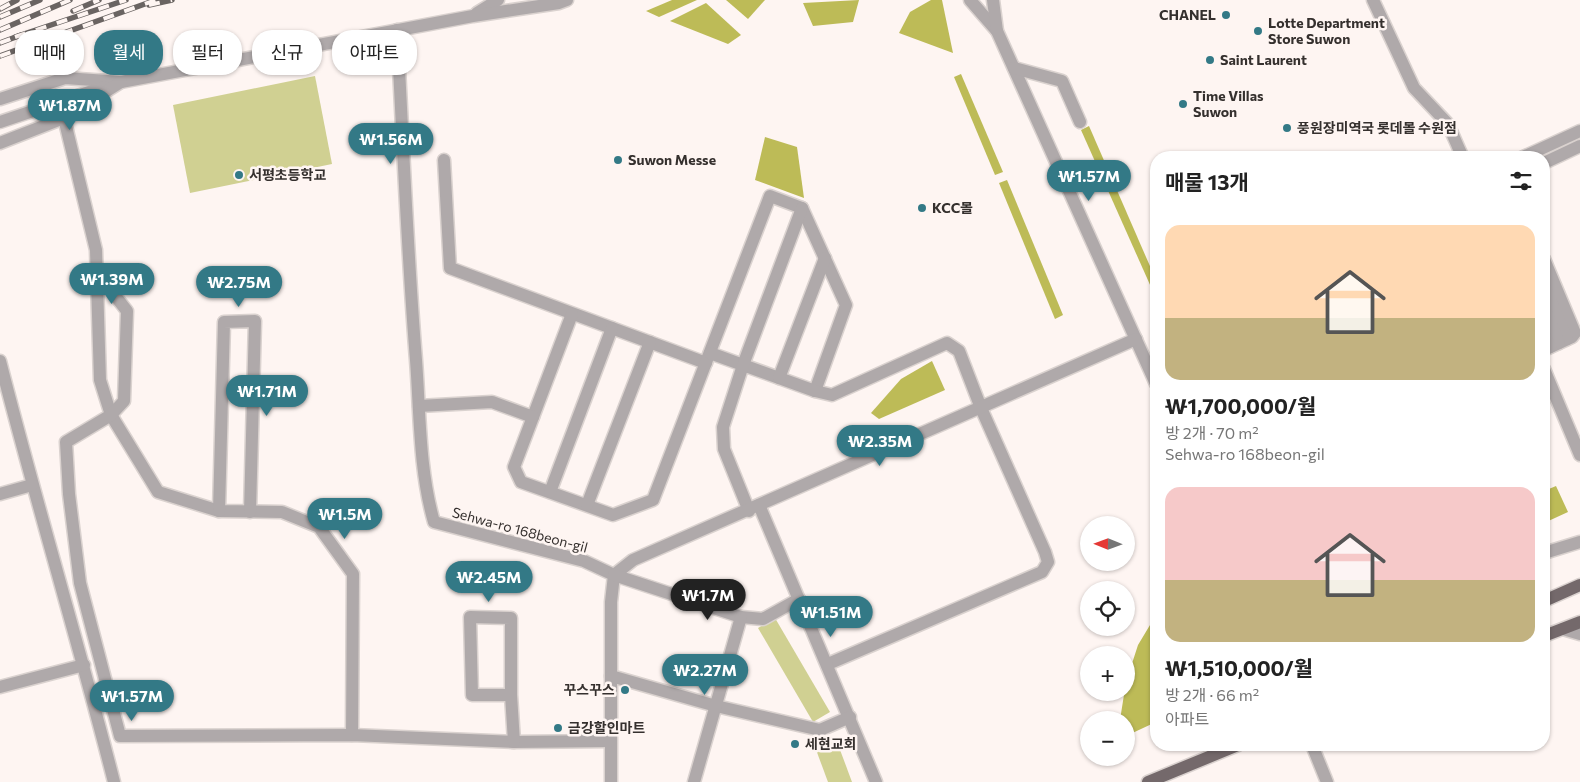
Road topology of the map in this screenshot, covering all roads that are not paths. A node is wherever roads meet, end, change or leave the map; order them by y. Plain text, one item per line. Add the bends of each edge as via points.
1 (498, 0) edge
2 (520, 0) edge
3 (970, 0) edge
4 (993, 0) edge
5 (1373, 0) edge
6 (559, 1) edge
7 (473, 16) junction
8 (397, 30) edge
9 (997, 31) junction
10 (332, 42) edge
11 (1014, 68) junction
12 (399, 75) edge
13 (121, 82) junction
14 (0, 100) edge
15 (64, 118) junction
16 (0, 122) edge
17 (1080, 122) dead end
18 (1580, 131) edge
19 (0, 142) edge
20 (1580, 146) edge
21 (1460, 151) edge
22 (1536, 151) edge
23 (444, 160) dead end
24 (1550, 160) edge
25 (802, 208) junction
26 (825, 258) junction
27 (1550, 273) edge
28 (113, 293) dead end
29 (572, 314) junction
30 (1550, 318) edge
31 (612, 328) junction
32 (1550, 328) edge
33 (1136, 339) junction
34 (650, 342) junction
35 (1555, 345) edge
36 (708, 358) junction
37 (0, 361) edge
38 (743, 365) junction
39 (1150, 370) edge
40 (779, 378) junction
41 (1550, 383) edge
42 (815, 391) junction
43 (419, 406) junction
44 (981, 408) junction
45 (111, 415) junction
46 (533, 417) junction
47 (1580, 455) edge
48 (32, 485) junction
49 (550, 492) junction
50 (0, 494) edge
51 (587, 505) junction
52 (754, 508) junction
53 (219, 511) junction
54 (250, 512) junction
55 (1580, 542) edge
56 (1550, 551) edge
57 (614, 575) junction
58 (1580, 585) edge
59 (1550, 598) edge
60 (799, 599) junction
61 (741, 617) junction
62 (1580, 622) edge
63 (1563, 629) junction
64 (1550, 634) edge
65 (1580, 634) edge
66 (828, 664) junction
67 (84, 665) junction
68 (611, 676) junction
69 (0, 687) edge
70 (511, 695) junction
71 (716, 706) junction
72 (850, 717) junction
73 (352, 735) junction
74 (610, 741) junction
75 (514, 742) junction
76 (1224, 751) edge
77 (1314, 751) edge
78 (1154, 781) edge
79 (114, 782) edge
80 (610, 782) edge
81 (694, 782) edge
82 (876, 782) edge
83 (1327, 782) edge

1 - 7 street
2 - 7 street
3 - 9 street
4 - 9 street
5 - 21 street via 1414,88 1448,124
6 - 7 street
7 - 8 street
9 - 11 street
10 - 13 street
11 - 17 street via 1062,81
11 - 33 street
12 - 43 street, Sehwa-ro 168beon-gil
13 - 14 street via 65,78
13 - 15 street
13 - 16 street
15 - 19 street
15 - 45 street via 96,250 100,380
18 - 22 street
20 - 24 street
23 - 29 street via 450,268
25 - 26 street
25 - 36 street via 770,196
25 - 38 street
26 - 40 street
26 - 42 street via 846,305
27 - 35 street via 1575,333
28 - 45 street via 127,311 124,401
29 - 31 street
29 - 46 street
30 - 35 street
31 - 34 street
31 - 49 street
32 - 35 street
33 - 39 street
33 - 44 street
34 - 36 street
34 - 51 street
36 - 38 street
36 - 51 street via 652,500 613,515
37 - 48 street
38 - 40 street
38 - 52 street via 723,427 724,449
40 - 42 street
41 - 47 street
42 - 44 street via 832,395 947,343 959,351
43 - 46 street via 492,402
43 - 57 street, Sehwa-ro 168beon-gil via 426,482 434,522 584,561
44 - 52 street
44 - 66 street via 1048,562 1042,572
45 - 53 street via 158,492
45 - 73 street via 66,442 80,583 120,736
46 - 49 street via 514,467 521,482
48 - 50 street
48 - 67 street
49 - 51 street
52 - 57 street via 633,560
52 - 60 street
53 - 54 street
53 - 54 street via 224,322 255,322
54 - 73 street via 282,512 319,527 353,574
55 - 56 street
57 - 61 street
57 - 68 street
58 - 59 main road
60 - 61 street via 763,619
60 - 66 street
61 - 71 street
62 - 63 main road
63 - 64 main road
63 - 65 street
66 - 72 street
67 - 69 street
67 - 79 street
68 - 71 street
68 - 74 street
70 - 70 street via 511,618 470,617 472,695
70 - 75 street
71 - 72 street via 820,730
71 - 81 street
72 - 82 street
73 - 75 street
74 - 75 street
74 - 80 street
76 - 78 main road
77 - 83 street

